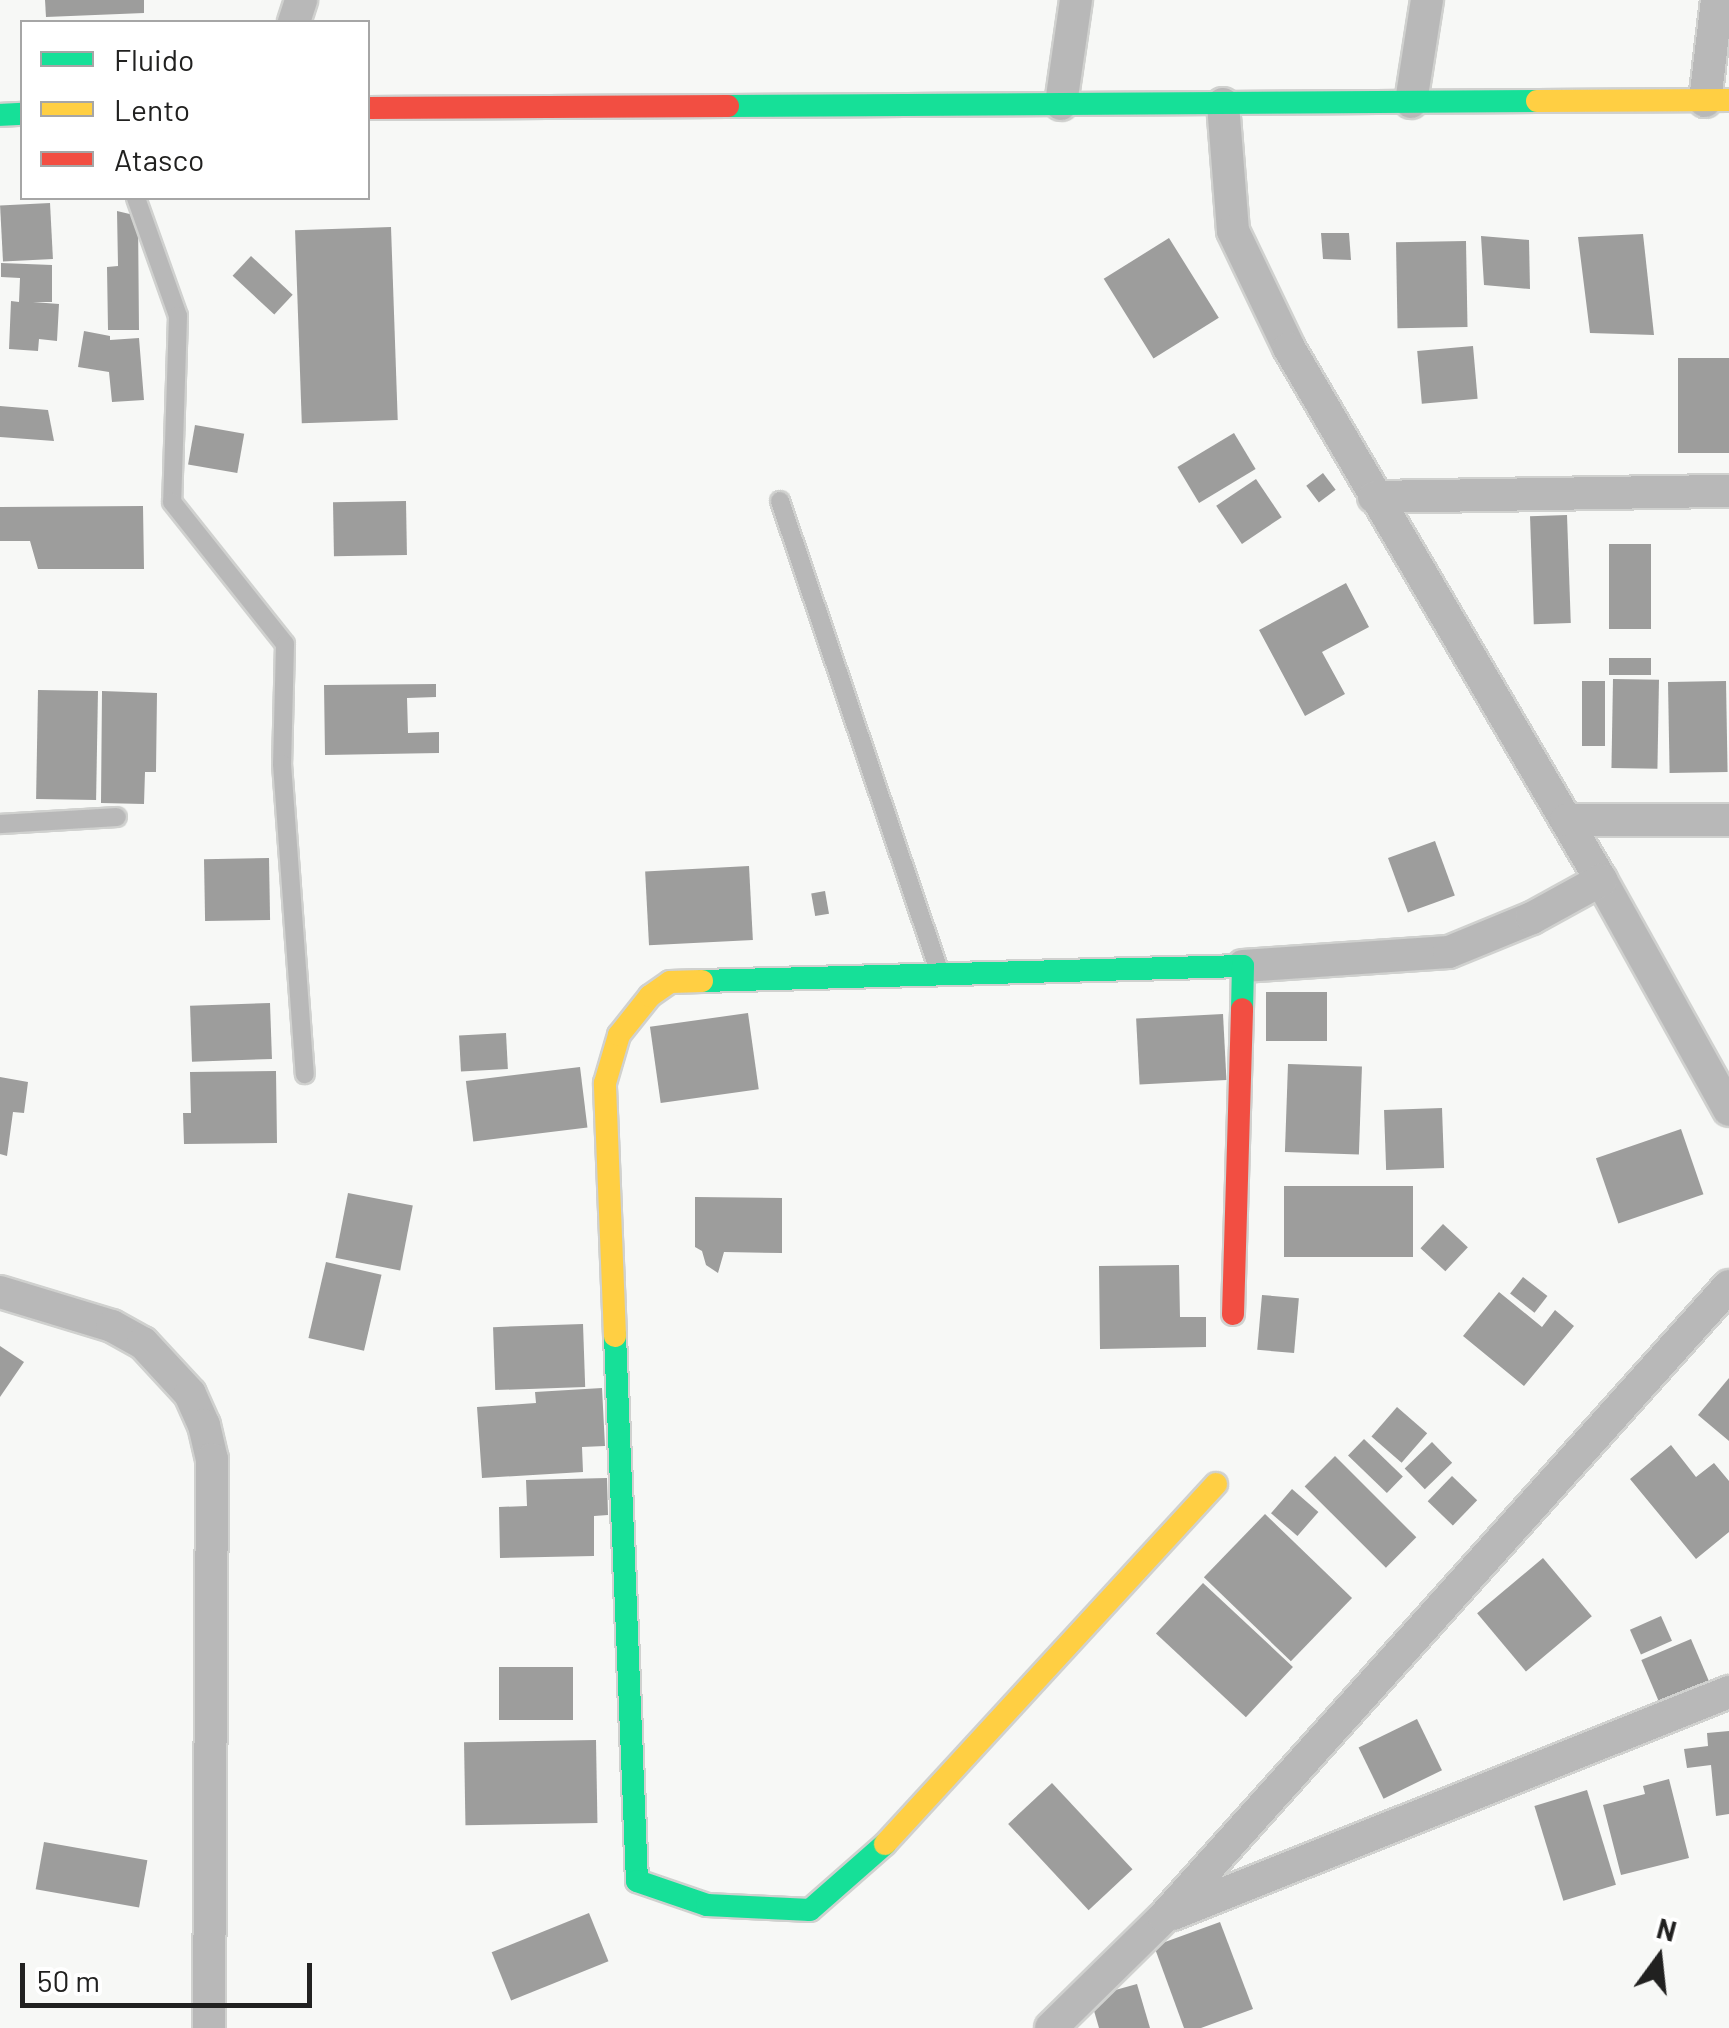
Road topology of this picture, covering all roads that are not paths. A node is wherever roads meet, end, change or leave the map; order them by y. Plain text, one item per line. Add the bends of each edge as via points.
1 (1076, 0) edge
2 (1427, 0) edge
3 (1717, 0) edge
4 (1717, 100) edge
5 (1411, 102) junction
6 (1061, 104) junction
7 (1223, 104) junction
8 (370, 108) edge
9 (137, 200) edge
10 (1729, 491) edge
11 (1374, 497) junction
12 (780, 501) dead end
13 (117, 817) dead end
14 (1566, 820) junction
15 (1729, 820) edge
16 (0, 824) edge
17 (1601, 880) junction
18 (1243, 966) junction
19 (940, 972) junction
20 (305, 1074) dead end
21 (1728, 1106) edge
22 (1729, 1286) edge
23 (0, 1292) edge
24 (1232, 1314) dead end
25 (1216, 1484) dead end
26 (1729, 1692) edge
27 (1164, 1917) junction
28 (209, 2028) edge
29 (1051, 2028) edge

1 - 6 street
2 - 5 street
3 - 4 street
4 - 5 street
5 - 7 street
6 - 7 street
6 - 8 street
7 - 11 street via 1233,231 1289,348
9 - 20 lane via 178,316 172,502 285,644 282,764
10 - 11 street
11 - 14 street
12 - 19 lane
13 - 16 lane
14 - 15 street
14 - 17 street
17 - 18 street via 1449,952
17 - 21 street
18 - 19 street
18 - 24 street
19 - 25 street via 670,982 633,1014 610,1058 605,1083 637,1881 707,1905 810,1910 906,1825
22 - 27 street
23 - 28 street via 112,1326 143,1343 190,1394 204,1425 212,1459
26 - 27 street
27 - 29 street

